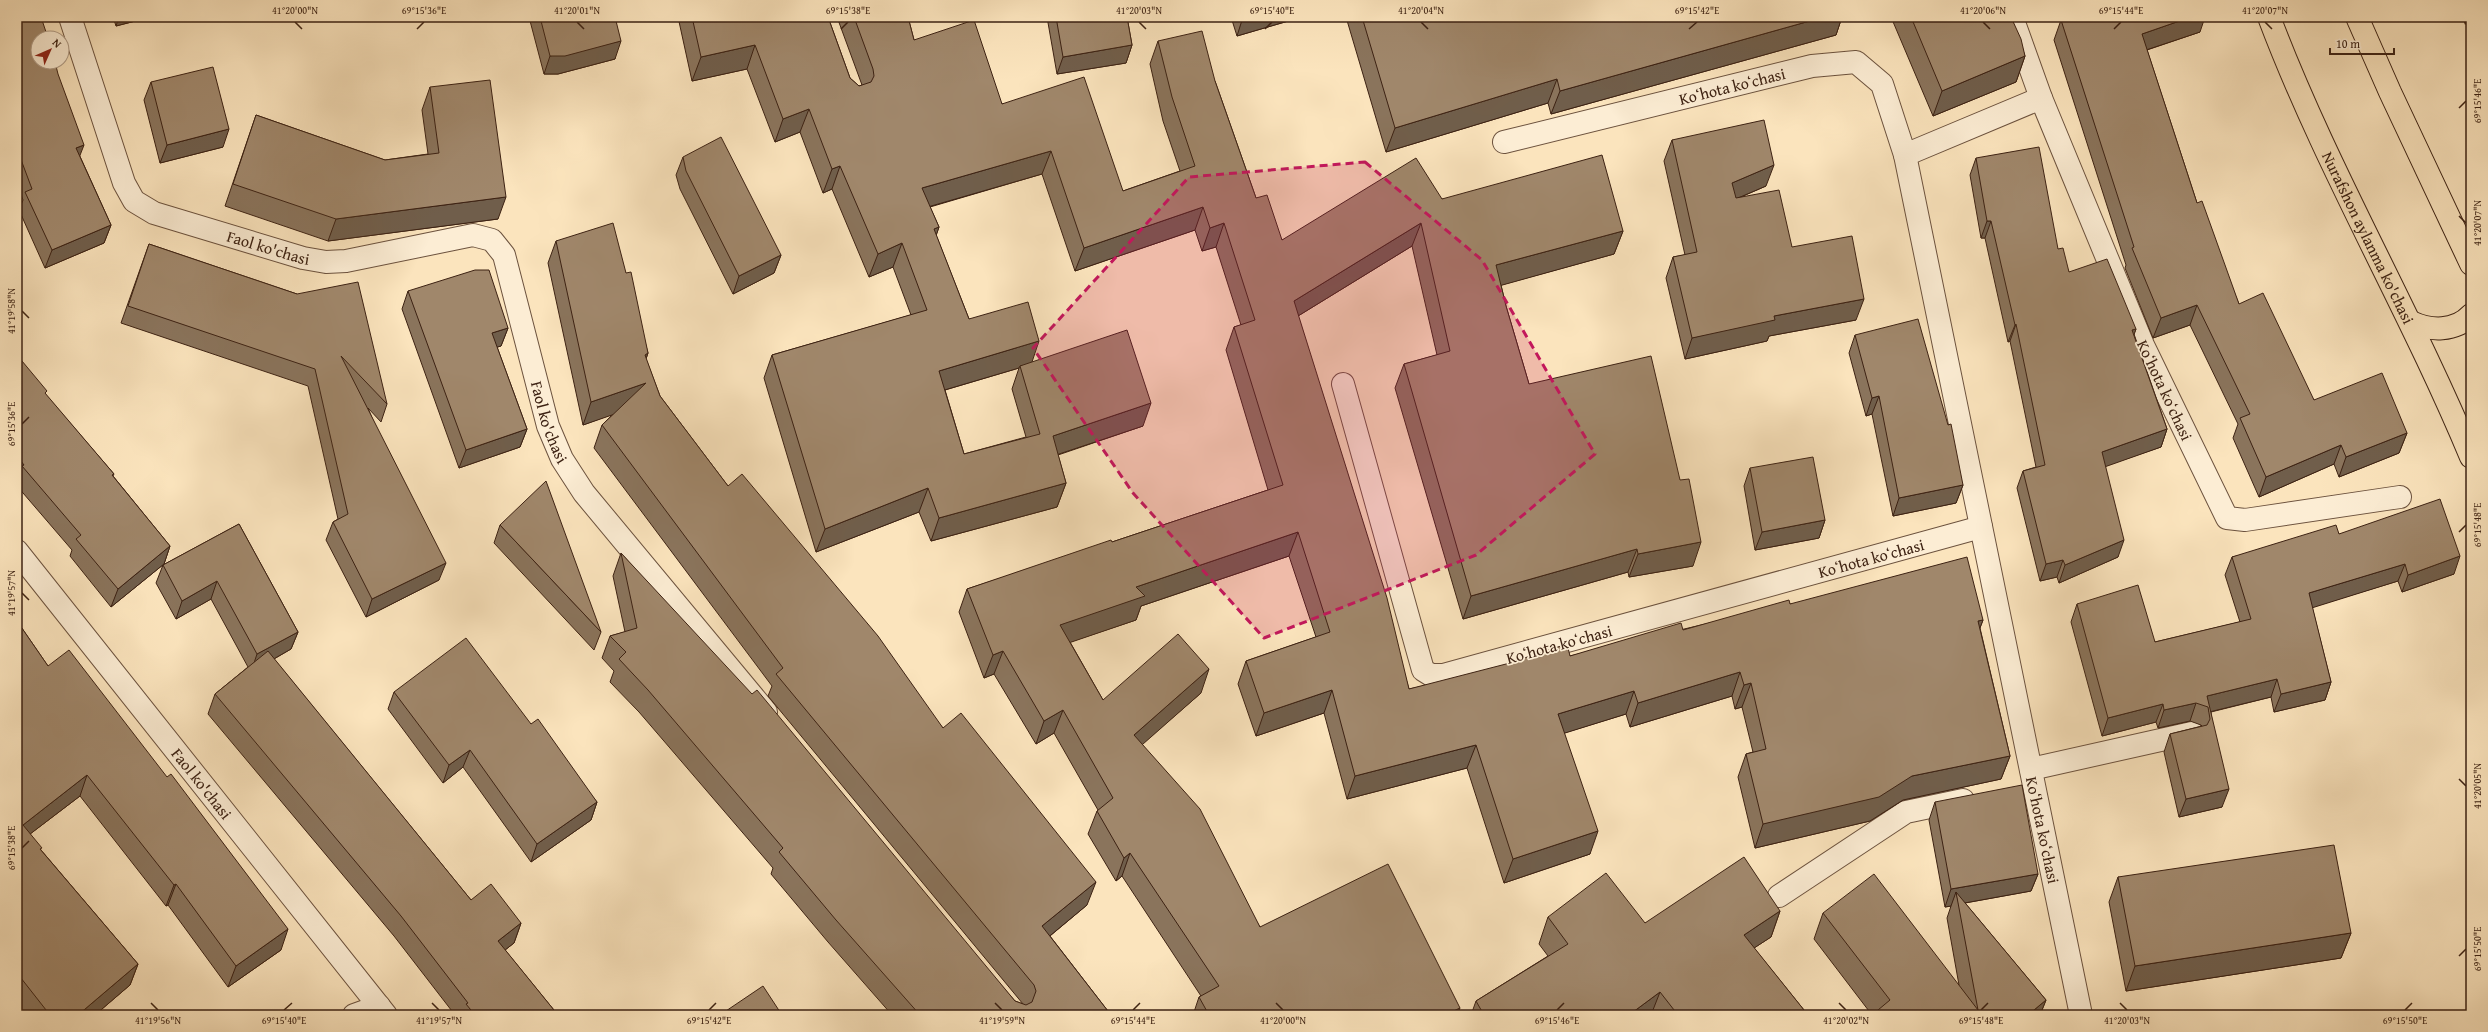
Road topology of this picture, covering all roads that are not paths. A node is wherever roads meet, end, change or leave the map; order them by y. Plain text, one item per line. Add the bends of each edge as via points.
1 (70, 17) edge
2 (2012, 17) edge
3 (2269, 17) edge
4 (2357, 17) edge
5 (2041, 98) junction
6 (1504, 142) dead end
7 (1905, 155) junction
8 (2471, 264) edge
9 (2471, 315) edge
10 (2411, 322) junction
11 (1344, 384) dead end
12 (2471, 457) edge
13 (2400, 497) dead end
14 (1982, 528) junction
15 (17, 552) edge
16 (777, 725) edge
17 (2192, 733) edge
18 (2032, 777) junction
19 (2012, 790) edge
20 (1981, 796) edge
21 (1779, 896) dead end
22 (383, 1011) edge
23 (354, 1015) edge
24 (2081, 1015) edge

1 - 16 street, Faol ko'chasi via 124,183 134,200 154,213 303,258 326,262 346,261 473,235 492,240 504,255 548,426 562,459 584,492
2 - 5 street, Koʻhota koʻchasi
3 - 10 main road, Nurafshon aylanma ko'chasi via 2315,126
4 - 8 main road
5 - 7 street
5 - 13 street, Koʻhota koʻchasi via 2143,345 2227,518 2245,520
6 - 7 street, Koʻhota koʻchasi via 1812,66 1856,62 1882,84
7 - 14 street, Koʻhota koʻchasi
9 - 10 main road via 2457,324 2436,329 2424,328
10 - 12 main road, Nurafshon aylanma ko'chasi
11 - 14 street, Koʻhota koʻchasi via 1423,670 1431,675 1443,675
14 - 18 street, Koʻhota koʻchasi
15 - 22 street, Faol ko'chasi
17 - 18 street
18 - 19 street
18 - 24 street, Koʻhota koʻchasi
20 - 21 street via 1906,812
22 - 23 street

